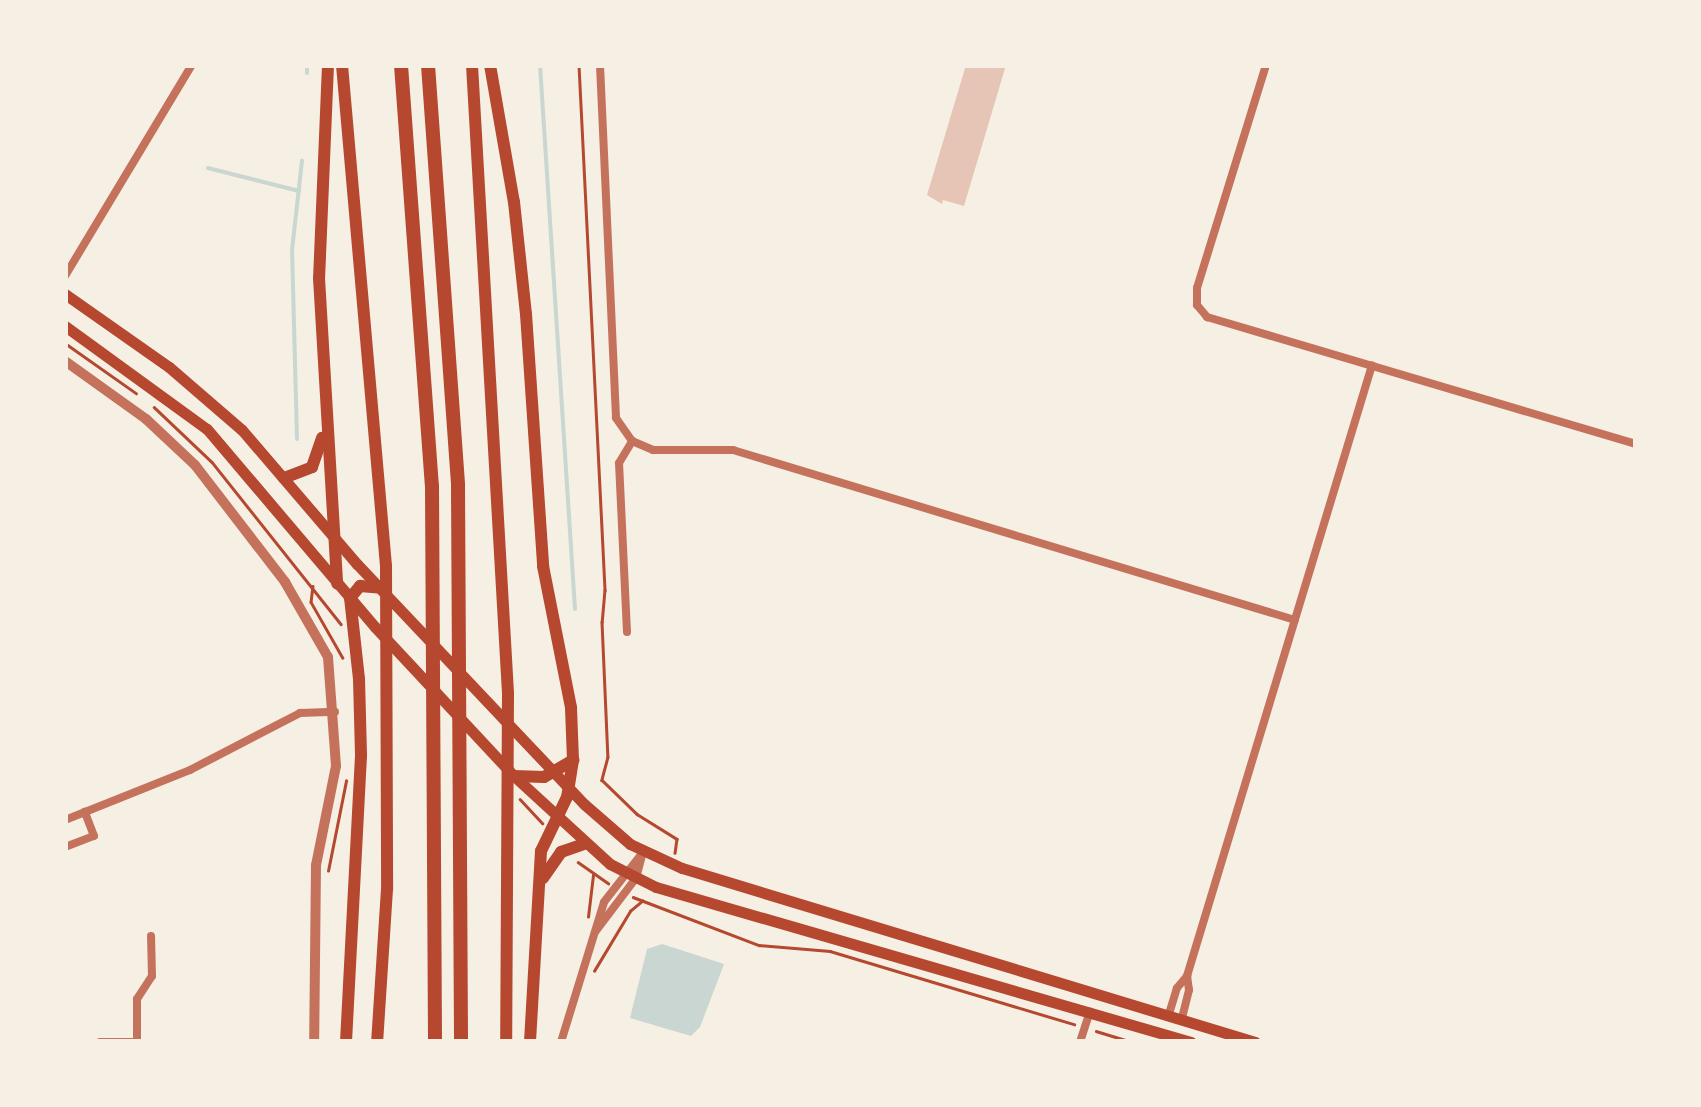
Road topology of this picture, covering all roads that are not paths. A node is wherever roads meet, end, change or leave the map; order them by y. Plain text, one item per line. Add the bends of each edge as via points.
1 (192, 65) edge
2 (328, 65) edge
3 (342, 65) edge
4 (401, 65) edge
5 (428, 65) edge
6 (472, 65) edge
7 (490, 65) edge
8 (600, 65) edge
9 (1266, 65) edge
10 (65, 276) edge
11 (65, 294) edge
12 (65, 326) edge
13 (65, 361) edge
14 (1372, 366) junction
15 (325, 426) junction
16 (632, 441) junction
17 (1636, 444) edge
18 (284, 478) junction
19 (333, 538) junction
20 (337, 583) junction
21 (381, 588) junction
22 (350, 598) junction
23 (1296, 620) junction
24 (627, 632) dead end
25 (335, 712) junction
26 (572, 760) junction
27 (555, 773) junction
28 (514, 776) junction
29 (569, 787) junction
30 (84, 812) junction
31 (65, 820) edge
32 (558, 820) junction
33 (584, 844) junction
34 (65, 847) edge
35 (643, 852) junction
36 (630, 875) junction
37 (543, 878) junction
38 (152, 936) dead end
39 (1187, 976) junction
40 (1090, 1012) junction
41 (1176, 1016) junction
42 (100, 1042) edge
43 (137, 1042) edge
44 (314, 1042) edge
45 (346, 1042) edge
46 (377, 1042) edge
47 (436, 1042) edge
48 (462, 1042) edge
49 (506, 1042) edge
50 (530, 1042) edge
51 (561, 1042) edge
52 (1080, 1042) edge
53 (1191, 1042) edge
54 (1254, 1042) edge

1 - 10 street
2 - 15 highway via 319,214
3 - 46 highway via 386,566 386,889
4 - 47 highway via 430,469
5 - 48 highway via 458,485
6 - 49 highway via 508,694
7 - 26 highway via 514,202 539,536 565,662
8 - 16 street via 616,418
9 - 14 street via 1197,305 1207,317
11 - 18 main road via 169,367 242,430
12 - 20 main road via 207,428
13 - 25 street via 172,442 249,532 324,647
14 - 17 street
14 - 23 street
15 - 18 highway via 312,467
15 - 19 highway
16 - 23 street via 657,450 733,450
16 - 24 street via 619,463
18 - 19 main road
19 - 20 highway
19 - 21 main road
20 - 22 main road
21 - 22 highway via 360,586
21 - 27 main road
22 - 28 main road
22 - 45 highway via 361,754
23 - 39 street
25 - 30 street via 300,713 190,770
25 - 44 street via 335,778 314,879
26 - 27 highway
26 - 29 highway
27 - 28 highway
27 - 29 main road
28 - 32 main road
29 - 32 highway
29 - 35 main road via 608,828
30 - 31 street
30 - 34 street via 94,836
32 - 33 main road
32 - 37 highway via 542,844
33 - 36 main road
33 - 37 highway via 561,852
35 - 36 street
35 - 41 main road
36 - 40 main road
36 - 51 street via 604,902 590,930
37 - 50 highway
38 - 43 street via 152,976 136,999
39 - 41 street via 1189,990
39 - 41 street via 1177,988
40 - 52 street
40 - 53 main road
41 - 54 main road
42 - 43 street

